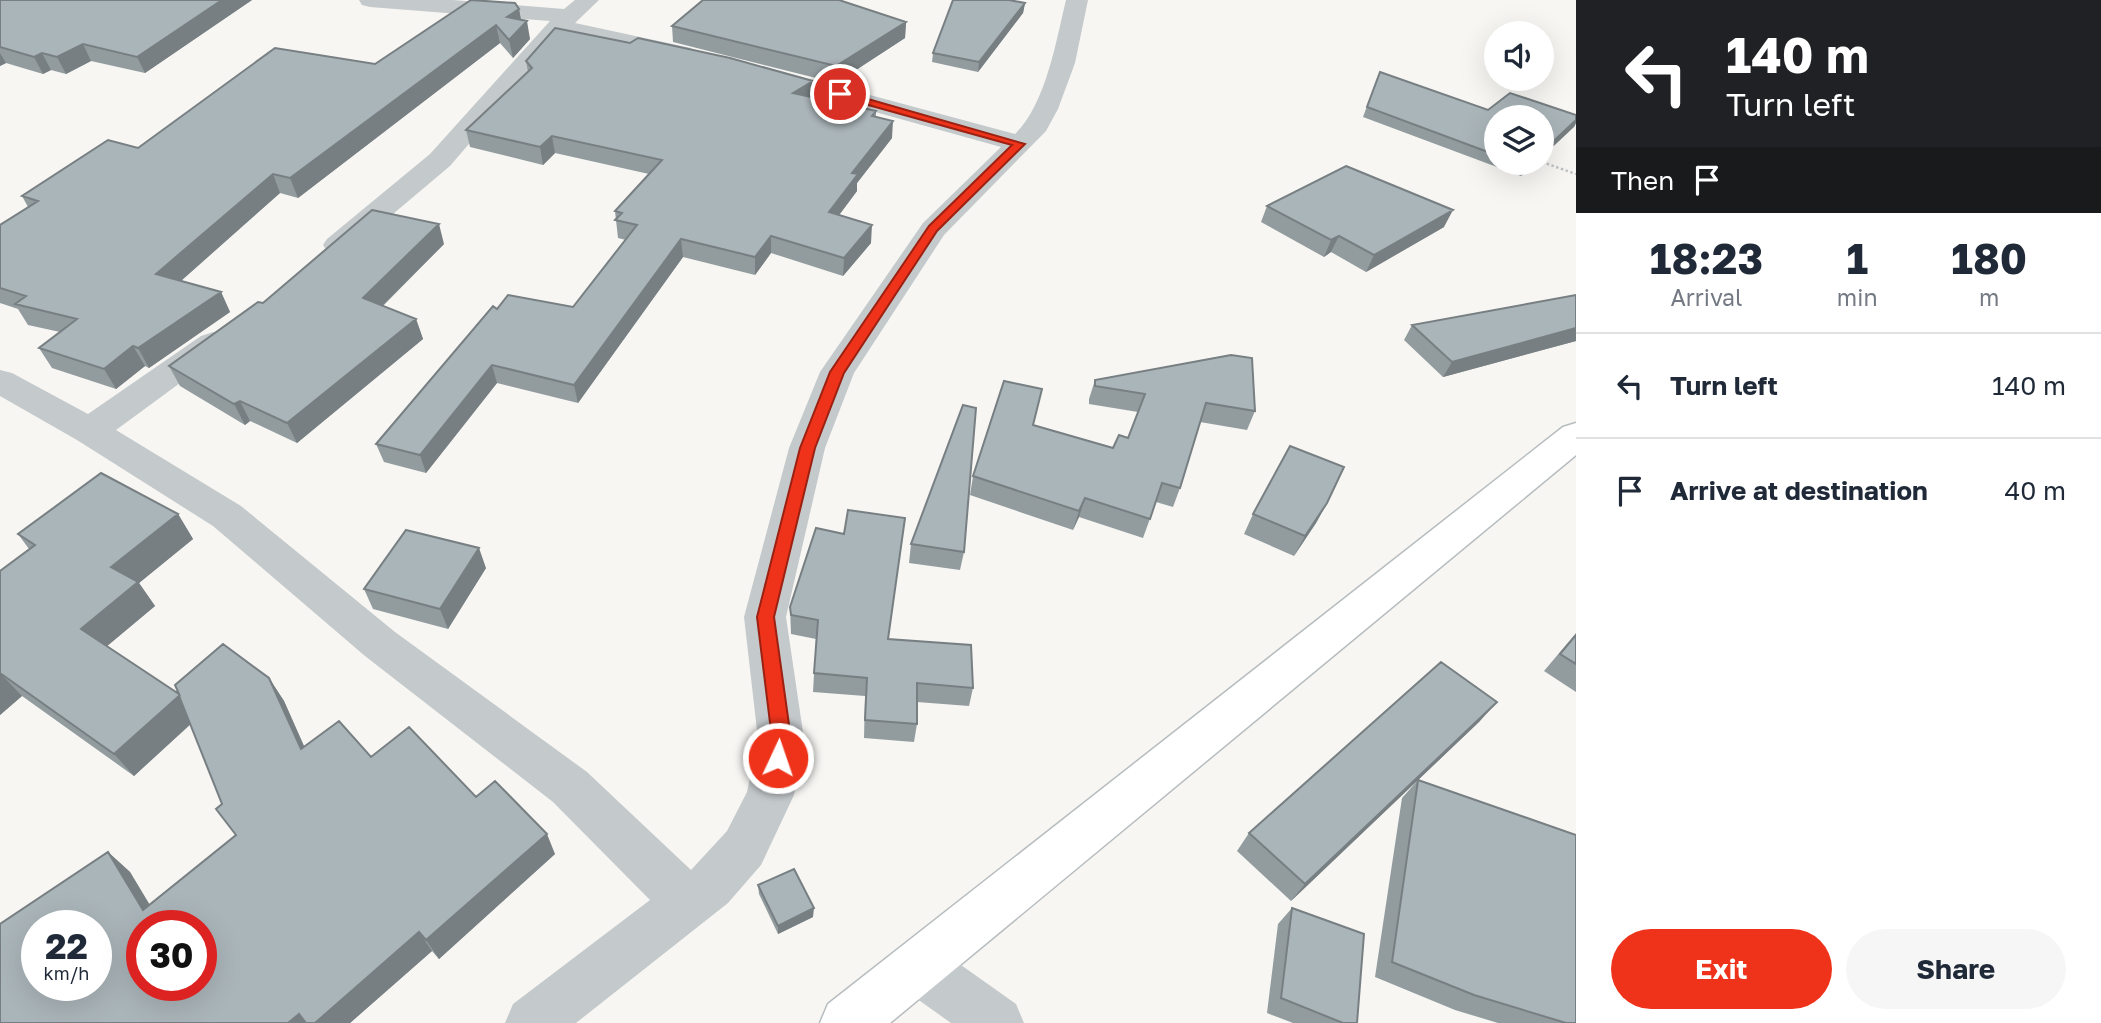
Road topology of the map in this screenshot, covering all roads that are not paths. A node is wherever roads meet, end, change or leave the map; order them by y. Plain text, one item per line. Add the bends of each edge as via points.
1 (370, 0) edge
2 (1077, 0) edge
3 (571, 14) edge
4 (710, 60) edge
5 (737, 66) edge
6 (1020, 144) junction
7 (317, 262) edge
8 (233, 329) edge
9 (0, 381) edge
10 (90, 431) junction
11 (1576, 436) edge
12 (688, 902) junction
13 (918, 967) junction
14 (532, 1023) edge
15 (847, 1023) edge
16 (997, 1023) edge

1 - 3 street
2 - 6 street via 1055,86 1033,131
3 - 4 street
3 - 7 street via 440,160
5 - 6 street
6 - 12 street via 933,229 837,372 807,448 765,617 781,739 770,795 744,848 710,886
8 - 10 street
9 - 10 street
10 - 12 street via 227,516 380,645 569,787
11 - 13 main road
12 - 14 street
13 - 15 main road
13 - 16 street

